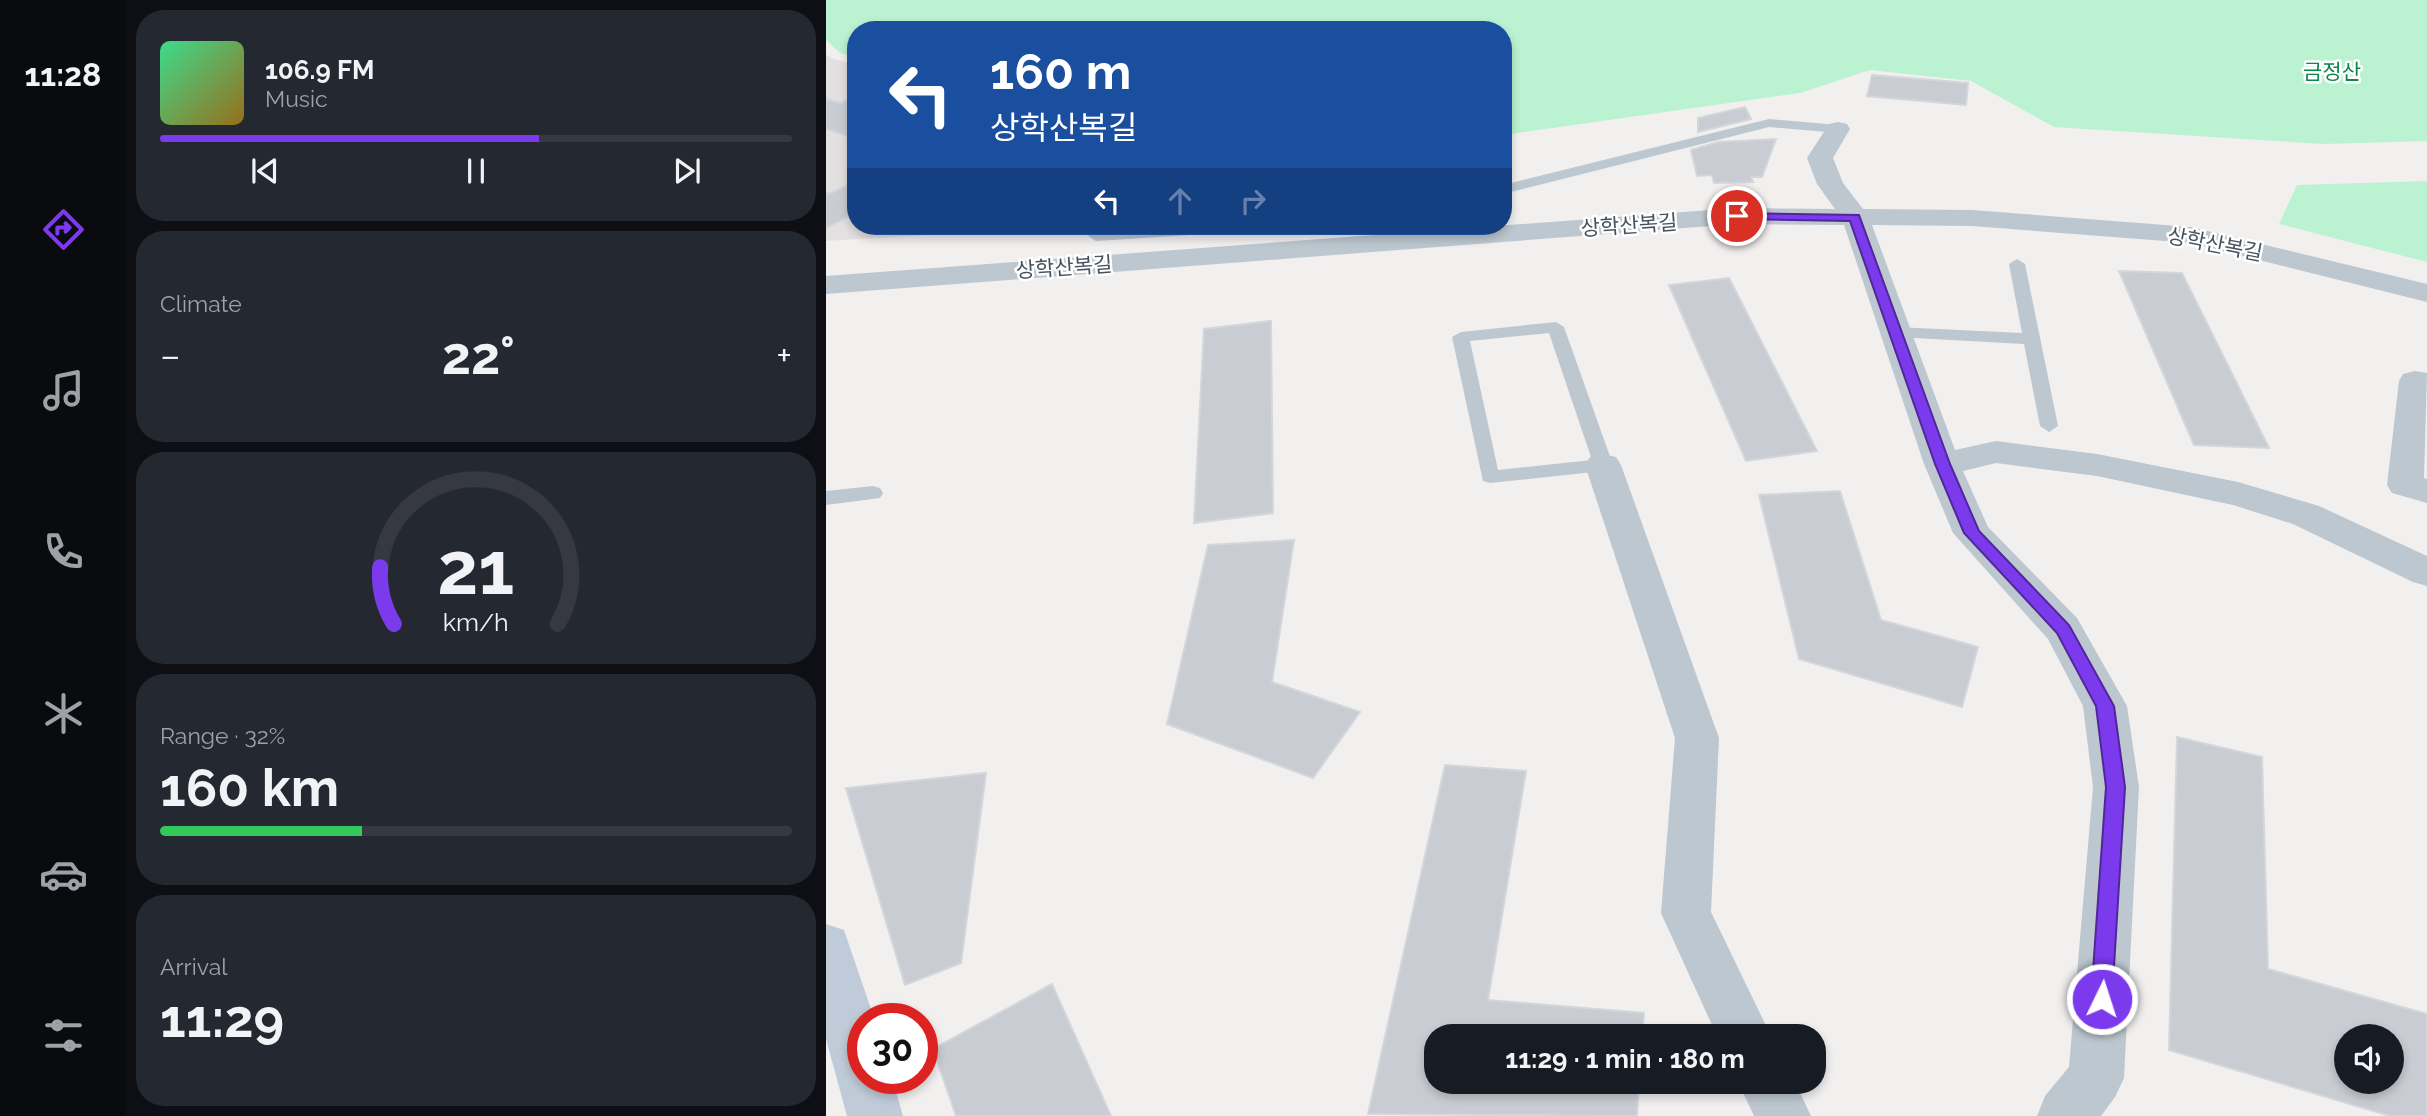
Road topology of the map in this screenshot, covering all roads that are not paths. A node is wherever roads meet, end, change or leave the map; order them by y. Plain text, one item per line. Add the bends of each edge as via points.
1 (1838, 129) joint
2 (1512, 188) edge
3 (1855, 217) junction
4 (1512, 233) edge
5 (1112, 235) edge
6 (1486, 235) edge
7 (1096, 236) dead end
8 (2017, 264) dead end
9 (826, 285) edge
10 (2427, 293) edge
11 (1896, 332) junction
12 (2033, 339) junction
13 (2427, 383) edge
14 (2049, 426) dead end
15 (1942, 464) junction
16 (1603, 465) junction
17 (2427, 491) edge
18 (873, 494) dead end
19 (826, 498) edge
20 (2427, 572) edge
21 (826, 947) edge
22 (847, 1020) edge
23 (1738, 1024) edge
24 (868, 1094) edge
25 (1772, 1094) edge
26 (875, 1116) edge
27 (1783, 1116) edge
28 (2066, 1116) edge

1 - 2 lane via 1769,123
1 - 3 street via 1820,158 1830,184
3 - 4 street, 상학산복길 via 1737,216
3 - 10 street, 상학산복길 via 1972,218 2190,235
3 - 11 street
5 - 7 lane
6 - 9 street, 상학산복길
8 - 12 lane
11 - 12 lane
11 - 15 street
12 - 14 lane
13 - 17 street via 2415,380 2405,485
15 - 20 street via 1996,452 2097,465 2238,494 2306,515
15 - 28 street via 1972,533 2063,629 2105,706 2116,787 2096,1078
16 - 16 lane via 1490,477 1461,337 1556,327
16 - 23 street via 1697,738 1686,913
18 - 19 lane
21 - 22 main road
24 - 26 main road
25 - 27 street

